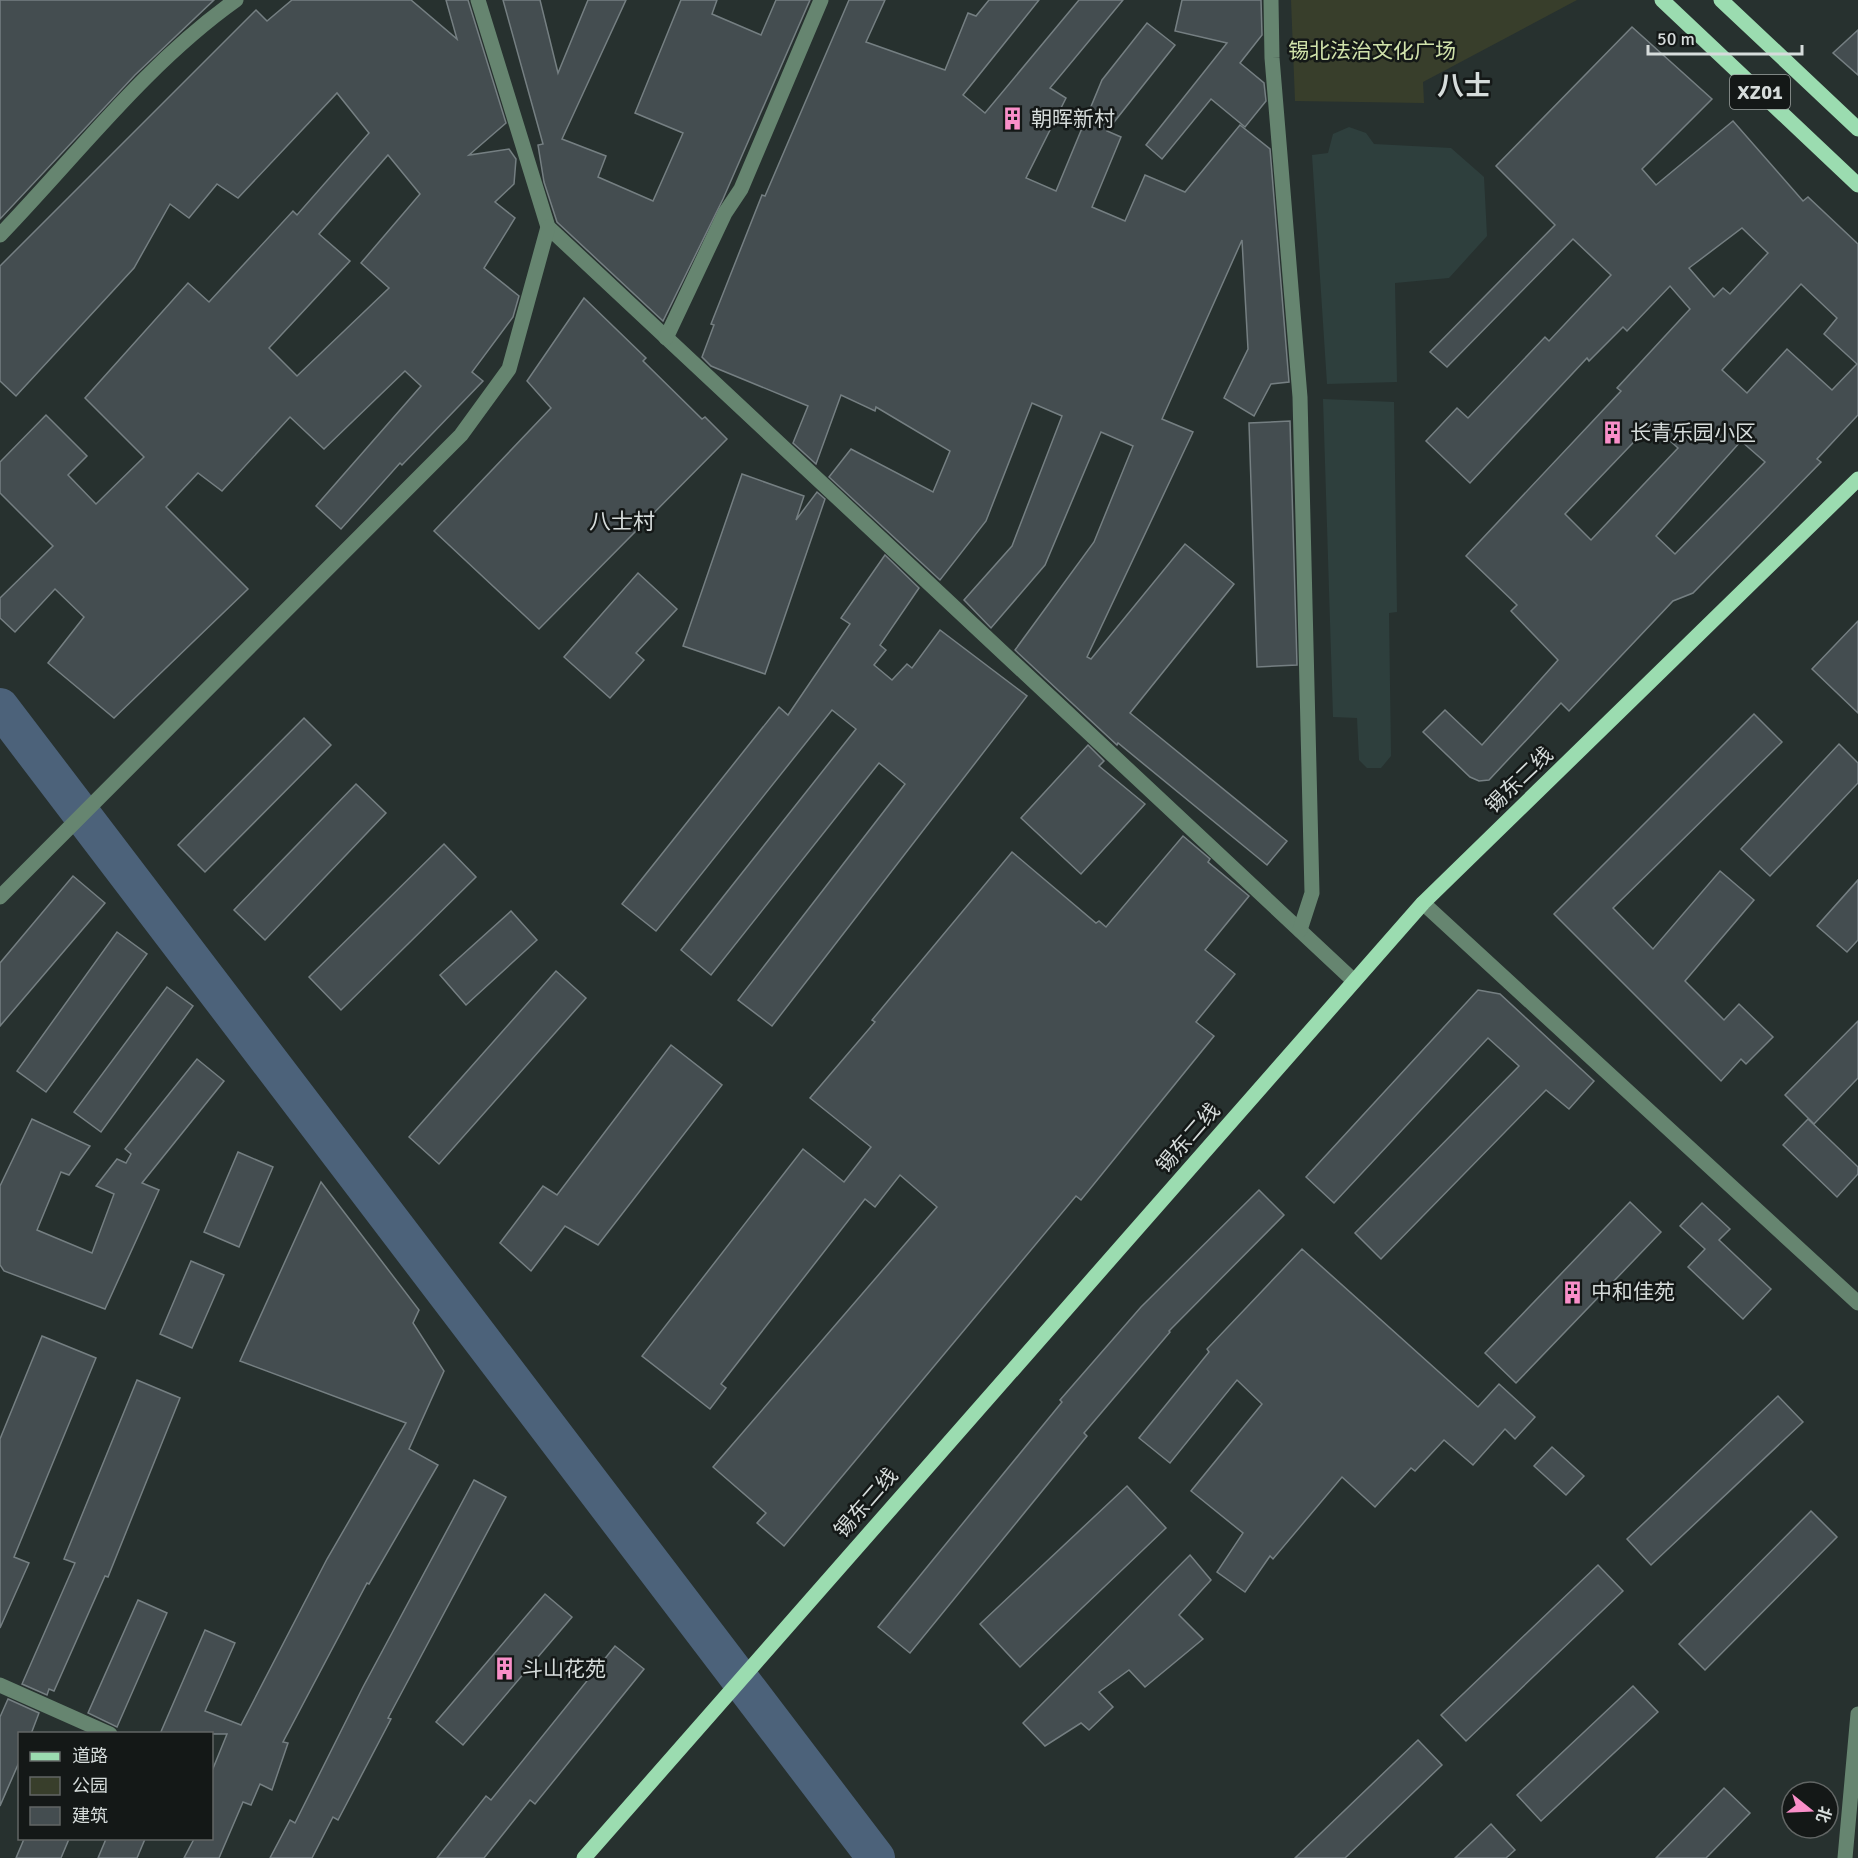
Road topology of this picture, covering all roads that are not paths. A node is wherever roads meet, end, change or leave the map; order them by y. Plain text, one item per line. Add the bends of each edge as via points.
1 (236, 0) edge
2 (478, 0) edge
3 (821, 0) edge
4 (1271, 0) edge
5 (1662, 0) edge
6 (1721, 0) edge
7 (1858, 129) edge
8 (1858, 185) edge
9 (548, 227) junction
10 (0, 235) edge
11 (666, 338) junction
12 (1858, 479) edge
13 (0, 897) edge
14 (1423, 903) junction
15 (1300, 930) junction
16 (1354, 981) junction
17 (1858, 1303) edge
18 (0, 1685) edge
19 (1858, 1714) edge
20 (106, 1732) edge
21 (584, 1858) edge
22 (1845, 1858) edge

1 - 10 street via 200,26 159,66
2 - 9 street
3 - 11 street via 741,189 725,213
4 - 15 street via 1272,58 1300,397 1312,893
5 - 8 main road, XZ01
6 - 7 main road, XZ01
9 - 11 street
9 - 13 street via 509,369 461,435
11 - 15 street
12 - 14 main road, 锡东二线
14 - 16 main road, 锡东二线
14 - 17 street
15 - 16 street
16 - 21 main road, 锡东二线
18 - 20 street
19 - 22 street

